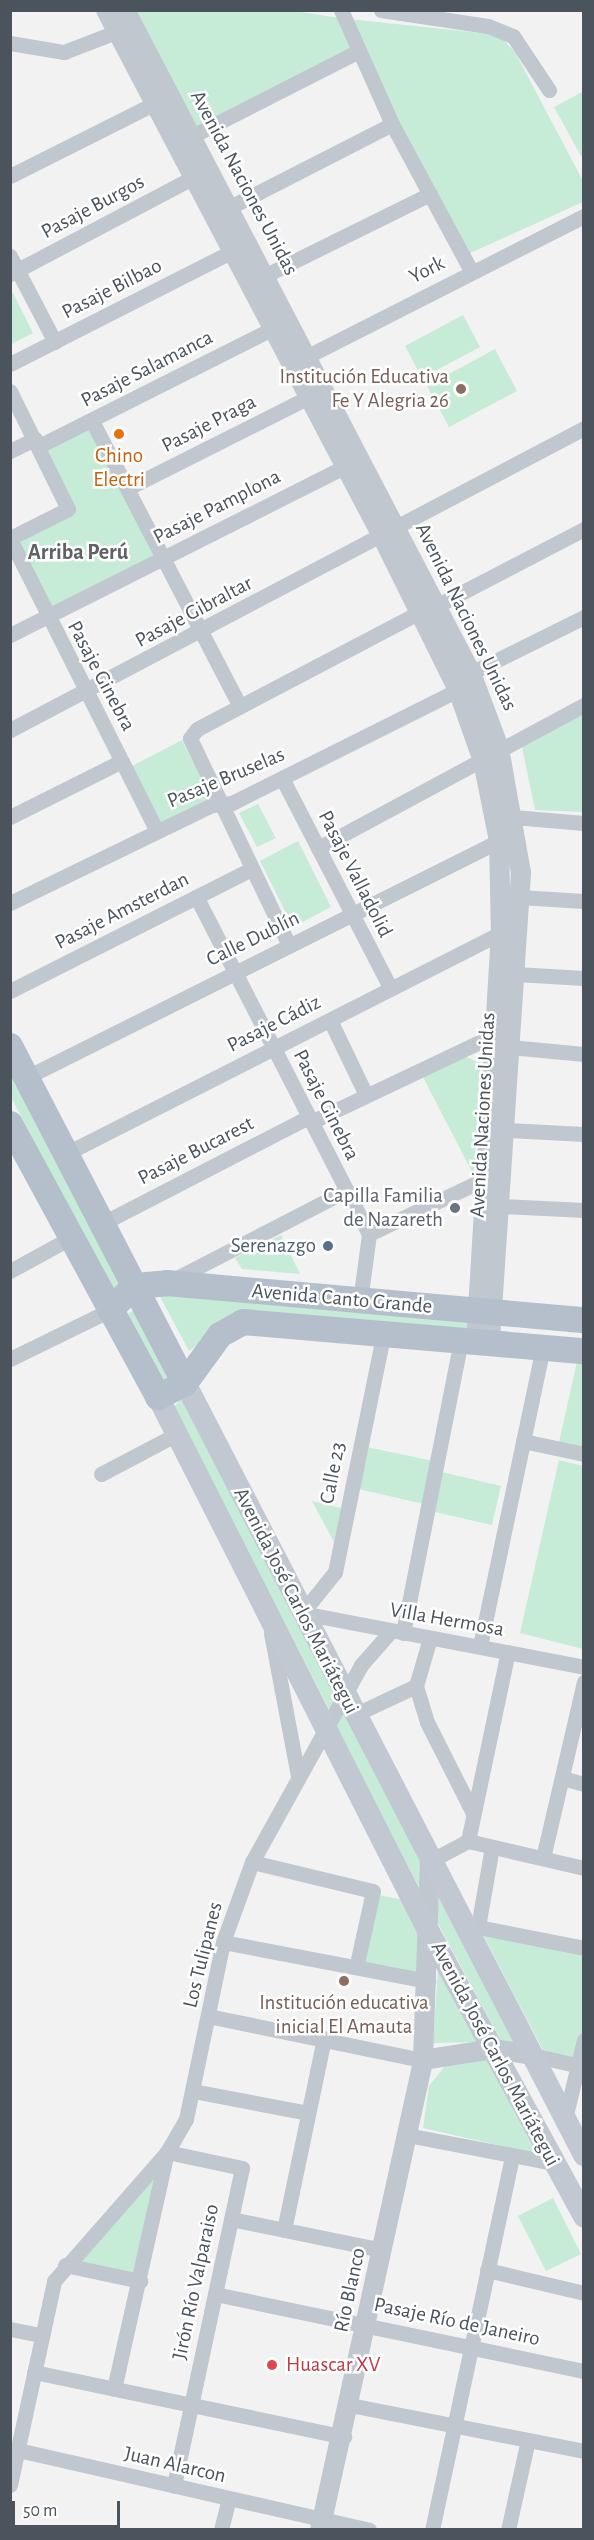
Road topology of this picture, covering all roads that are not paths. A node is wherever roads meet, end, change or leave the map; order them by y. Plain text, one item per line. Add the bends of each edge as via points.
1 (106, 10) edge
2 (341, 10) edge
3 (381, 10) edge
4 (466, 17) edge
5 (125, 23) edge
6 (10, 43) edge
7 (357, 51) junction
8 (549, 90) dead end
9 (155, 103) junction
10 (392, 124) junction
11 (192, 136) junction
12 (10, 176) edge
13 (194, 177) junction
14 (430, 194) junction
15 (230, 207) junction
16 (584, 216) edge
17 (233, 251) junction
18 (10, 256) edge
19 (471, 271) junction
20 (14, 272) edge
21 (266, 275) junction
22 (274, 328) junction
23 (54, 342) junction
24 (300, 359) junction
25 (10, 364) edge
26 (10, 391) edge
27 (309, 397) junction
28 (92, 421) junction
29 (580, 430) edge
30 (37, 442) junction
31 (584, 446) edge
32 (10, 451) edge
33 (346, 466) junction
34 (128, 488) junction
35 (584, 529) edge
36 (389, 531) junction
37 (10, 539) edge
38 (164, 557) junction
39 (428, 609) junction
40 (47, 617) junction
41 (584, 617) edge
42 (202, 632) junction
43 (10, 635) edge
44 (471, 673) junction
45 (458, 690) junction
46 (88, 692) junction
47 (584, 705) edge
48 (240, 706) junction
49 (10, 730) edge
50 (499, 748) junction
51 (483, 760) junction
52 (122, 761) junction
53 (282, 778) junction
54 (221, 804) junction
55 (10, 817) edge
56 (513, 817) junction
57 (584, 823) edge
58 (157, 831) junction
59 (499, 842) junction
60 (318, 848) junction
61 (252, 869) junction
62 (519, 897) junction
63 (197, 898) junction
64 (584, 901) edge
65 (10, 903) edge
66 (352, 916) junction
67 (501, 933) junction
68 (288, 943) junction
69 (235, 970) junction
70 (516, 974) junction
71 (584, 978) edge
72 (391, 989) junction
73 (10, 991) edge
74 (330, 1020) junction
75 (505, 1036) junction
76 (10, 1046) edge
77 (273, 1048) junction
78 (584, 1054) edge
79 (27, 1077) junction
80 (365, 1093) junction
81 (309, 1120) junction
82 (10, 1124) edge
83 (507, 1130) junction
84 (584, 1134) edge
85 (67, 1153) junction
86 (487, 1178) junction
87 (347, 1190) junction
88 (502, 1206) junction
89 (584, 1210) edge
90 (103, 1223) junction
91 (369, 1234) junction
92 (72, 1237) junction
93 (10, 1271) edge
94 (167, 1283) junction
95 (135, 1286) junction
96 (360, 1301) junction
97 (110, 1310) junction
98 (486, 1313) junction
99 (584, 1320) edge
100 (384, 1331) junction
101 (476, 1341) junction
102 (543, 1347) junction
103 (584, 1351) edge
104 (10, 1359) edge
105 (185, 1383) junction
106 (158, 1397) junction
107 (177, 1434) junction
108 (523, 1441) junction
109 (584, 1454) edge
110 (101, 1474) dead end
111 (267, 1610) junction
112 (302, 1613) junction
113 (397, 1632) junction
114 (430, 1638) junction
115 (480, 1646) junction
116 (508, 1652) junction
117 (584, 1667) edge
118 (584, 1682) edge
119 (417, 1686) junction
120 (349, 1706) junction
121 (327, 1728) junction
122 (298, 1776) junction
123 (562, 1778) junction
124 (584, 1784) edge
125 (473, 1813) junction
126 (468, 1840) junction
127 (492, 1847) junction
128 (543, 1858) junction
129 (252, 1862) junction
130 (430, 1862) junction
131 (584, 1868) edge
132 (472, 1928) junction
133 (429, 1932) junction
134 (224, 1942) junction
135 (584, 1948) edge
136 (357, 1964) junction
137 (428, 1981) junction
138 (208, 2016) junction
139 (324, 2038) junction
140 (584, 2040) edge
141 (494, 2049) junction
142 (532, 2055) junction
143 (423, 2060) junction
144 (581, 2066) edge
145 (193, 2091) junction
146 (308, 2113) junction
147 (565, 2119) junction
148 (407, 2135) junction
149 (582, 2150) edge
150 (167, 2152) junction
151 (512, 2156) junction
152 (554, 2163) junction
153 (584, 2216) edge
154 (231, 2219) junction
155 (284, 2230) junction
156 (382, 2250) junction
157 (65, 2265) junction
158 (487, 2270) junction
159 (140, 2281) junction
160 (584, 2293) edge
161 (214, 2294) junction
162 (367, 2324) junction
163 (10, 2329) edge
164 (42, 2335) junction
165 (470, 2346) junction
166 (584, 2371) edge
167 (34, 2372) junction
168 (114, 2389) junction
169 (190, 2405) junction
170 (350, 2405) junction
171 (453, 2423) junction
172 (344, 2437) junction
173 (528, 2440) junction
174 (18, 2451) junction
175 (584, 2451) edge
176 (10, 2486) edge
177 (174, 2486) junction
178 (229, 2499) junction
179 (321, 2524) edge
180 (221, 2529) edge
181 (369, 2529) edge
182 (432, 2529) edge
183 (508, 2529) edge

1 - 5 street, Avenida Naciones Unidas
2 - 7 street
3 - 4 street
4 - 8 street via 513,36
5 - 6 street via 64,52
5 - 9 street, Avenida Naciones Unidas
5 - 11 street, Avenida Naciones Unidas
7 - 10 street
7 - 11 street
9 - 12 street
9 - 13 street, Avenida Naciones Unidas
10 - 14 street
10 - 15 street
11 - 15 street, Avenida Naciones Unidas
13 - 17 street, Avenida Naciones Unidas
13 - 20 street, Pasaje Burgos
14 - 19 street
14 - 21 street
15 - 21 street, Avenida Naciones Unidas
16 - 19 street, York
17 - 22 street, Avenida Naciones Unidas
17 - 23 street, Pasaje Bilbao
18 - 20 street
19 - 24 street, York
20 - 23 street
21 - 24 street, Avenida Naciones Unidas
22 - 24 street, Avenida Naciones Unidas
22 - 28 street, Pasaje Salamanca
23 - 25 street, Pasaje Bilbao
24 - 27 street, Avenida Naciones Unidas
24 - 36 street, Avenida Naciones Unidas
26 - 30 street
27 - 33 street, Avenida Naciones Unidas
27 - 34 street, Pasaje Praga
28 - 30 street, Pasaje Salamanca
28 - 34 street
29 - 31 street
29 - 36 street, Pasaje Gibraltar
30 - 32 street, Pasaje Salamanca
30 - 37 street via 68,509
33 - 36 street, Avenida Naciones Unidas
33 - 38 street, Pasaje Pamplona
34 - 38 street
35 - 39 street
36 - 39 street, Avenida Naciones Unidas
36 - 42 street, Pasaje Gibraltar
37 - 40 street, Pasaje Ginebra
38 - 40 street, Pasaje Pamplona
38 - 42 street
39 - 44 street, Avenida Naciones Unidas
39 - 45 street, Avenida Naciones Unidas
39 - 48 street
40 - 43 street, Pasaje Pamplona
40 - 46 street, Pasaje Ginebra
41 - 44 street
42 - 46 street, Pasaje Gibraltar
42 - 48 street
44 - 50 street, Avenida Naciones Unidas
45 - 51 street, Avenida Naciones Unidas
45 - 53 street, Pasaje Bruselas
46 - 49 street, Pasaje Gibraltar
46 - 52 street, Pasaje Ginebra
47 - 50 street
48 - 54 street via 197,729 190,738
50 - 51 street
50 - 56 street, Avenida Naciones Unidas
51 - 59 street, Avenida Naciones Unidas
51 - 60 street
52 - 55 street
52 - 58 street, Pasaje Ginebra
53 - 54 street, Pasaje Bruselas
53 - 60 street, Pasaje Valladolid
54 - 58 street, Pasaje Bruselas
54 - 61 street
56 - 57 street
56 - 62 street, Avenida Naciones Unidas
58 - 65 street, Pasaje Bruselas
59 - 66 street, Calle Dublín
59 - 67 street, Avenida Naciones Unidas
60 - 66 street, Pasaje Valladolid
61 - 63 street, Pasaje Amsterdan
61 - 68 street
62 - 64 street
62 - 70 street, Avenida Naciones Unidas
63 - 69 street, Pasaje Ginebra
63 - 73 street, Pasaje Amsterdan
66 - 68 street, Calle Dublín
66 - 72 street, Pasaje Valladolid
67 - 72 street, Pasaje Cádiz
67 - 75 street, Avenida Naciones Unidas
68 - 69 street, Calle Dublín
69 - 77 street, Pasaje Ginebra
69 - 79 street, Calle Dublín
70 - 71 street
70 - 75 street, Avenida Naciones Unidas
72 - 74 street, Pasaje Cádiz
74 - 77 street, Pasaje Cádiz
74 - 80 street
75 - 78 street
75 - 80 street, Pasaje Bucarest
75 - 83 street, Avenida Naciones Unidas
75 - 86 street, Avenida Naciones Unidas
76 - 79 main road, Avenida José Carlos Mariátegui
77 - 81 street, Pasaje Ginebra
77 - 85 street, Pasaje Cádiz
79 - 85 main road, Avenida José Carlos Mariátegui
80 - 81 street, Pasaje Bucarest
81 - 87 street, Pasaje Ginebra
81 - 90 street, Pasaje Bucarest
82 - 92 main road, Avenida José Carlos Mariátegui
83 - 84 street
83 - 88 street, Avenida Naciones Unidas
85 - 90 main road, Avenida José Carlos Mariátegui
86 - 91 street
86 - 98 street, Avenida Naciones Unidas
87 - 91 street, Pasaje Ginebra
87 - 94 street
88 - 89 street
88 - 98 street, Avenida Naciones Unidas
90 - 95 main road, Avenida José Carlos Mariátegui
91 - 96 street
92 - 93 street
92 - 97 main road, Avenida José Carlos Mariátegui
94 - 95 main road, Avenida Canto Grande
94 - 96 main road, Avenida Canto Grande
95 - 97 main road
95 - 105 main road, Avenida José Carlos Mariátegui
96 - 98 main road, Avenida Canto Grande
97 - 104 street
97 - 106 main road, Avenida José Carlos Mariátegui
98 - 99 main road, Avenida Canto Grande
98 - 101 street, Avenida Naciones Unidas
100 - 101 main road, Avenida Canto Grande
100 - 105 main road, Avenida Canto Grande via 243,1322 220,1335
100 - 112 street, Calle 23 via 335,1572
101 - 102 main road, Avenida Canto Grande
101 - 113 street
102 - 103 main road, Avenida Canto Grande
102 - 108 street
105 - 106 main road, Avenida Canto Grande
105 - 112 main road, Avenida José Carlos Mariátegui
106 - 107 main road, Avenida José Carlos Mariátegui
107 - 110 street
107 - 111 main road, Avenida José Carlos Mariátegui
108 - 109 street
108 - 115 street
111 - 121 main road, Avenida José Carlos Mariátegui
111 - 122 street
112 - 113 street, Villa Hermosa
112 - 120 main road, Avenida José Carlos Mariátegui
113 - 114 street, Villa Hermosa
113 - 120 street, Los Tulipanes via 361,1665
114 - 115 street, Villa Hermosa
114 - 119 street
115 - 116 street, Villa Hermosa
116 - 117 street, Villa Hermosa
116 - 125 street
118 - 123 street
119 - 120 street
119 - 125 street via 427,1722
120 - 121 street, Los Tulipanes
120 - 130 main road, Avenida José Carlos Mariátegui
121 - 122 street, Los Tulipanes
121 - 133 main road, Avenida José Carlos Mariátegui
122 - 129 street, Los Tulipanes
123 - 124 street
123 - 128 street
125 - 126 street
126 - 127 street
126 - 130 street
127 - 128 street
127 - 132 street
128 - 131 street
129 - 134 street, Los Tulipanes
129 - 136 street via 373,1891
130 - 132 main road, Avenida José Carlos Mariátegui
130 - 133 street, Río Blanco
132 - 135 street
132 - 142 main road, Avenida José Carlos Mariátegui
133 - 137 street, Río Blanco
133 - 141 main road, Avenida José Carlos Mariátegui
134 - 136 street
134 - 138 street, Los Tulipanes
136 - 137 street
137 - 143 street, Río Blanco
138 - 139 street
138 - 145 street, Los Tulipanes
139 - 143 street
139 - 146 street
140 - 144 street
141 - 142 street
141 - 143 street
141 - 152 main road, Avenida José Carlos Mariátegui
142 - 144 street
142 - 147 main road, Avenida José Carlos Mariátegui
143 - 148 street, Río Blanco
144 - 147 street
145 - 146 street
145 - 150 street, Los Tulipanes
146 - 155 street
147 - 149 main road, Avenida José Carlos Mariátegui
148 - 151 street
148 - 156 street, Río Blanco
150 - 154 street, Jirón Río Valparaiso via 242,2168
150 - 157 street, Los Tulipanes
150 - 159 street
151 - 152 street
151 - 158 street
152 - 153 main road, Avenida José Carlos Mariátegui
154 - 155 street
154 - 161 street, Jirón Río Valparaiso
155 - 156 street
156 - 162 street, Río Blanco
157 - 159 street
157 - 164 street, Los Tulipanes via 54,2281
158 - 160 street
158 - 165 street
159 - 168 street
161 - 162 street, Pasaje Río de Janeiro
161 - 169 street, Jirón Río Valparaiso
162 - 165 street, Pasaje Río de Janeiro
162 - 170 street, Río Blanco
163 - 164 street
164 - 167 street
165 - 166 street, Pasaje Río de Janeiro
165 - 171 street
167 - 168 street
167 - 174 street
168 - 169 street
169 - 172 street
169 - 177 street, Jirón Río Valparaiso
170 - 171 street
170 - 172 street, Río Blanco
171 - 173 street
171 - 182 street
172 - 179 street, Río Blanco
173 - 175 street
173 - 183 street
174 - 176 street
174 - 177 street, Juan Alarcon
177 - 178 street, Juan Alarcon
178 - 179 street, Juan Alarcon
178 - 180 street
179 - 181 street, Juan Alarcon

